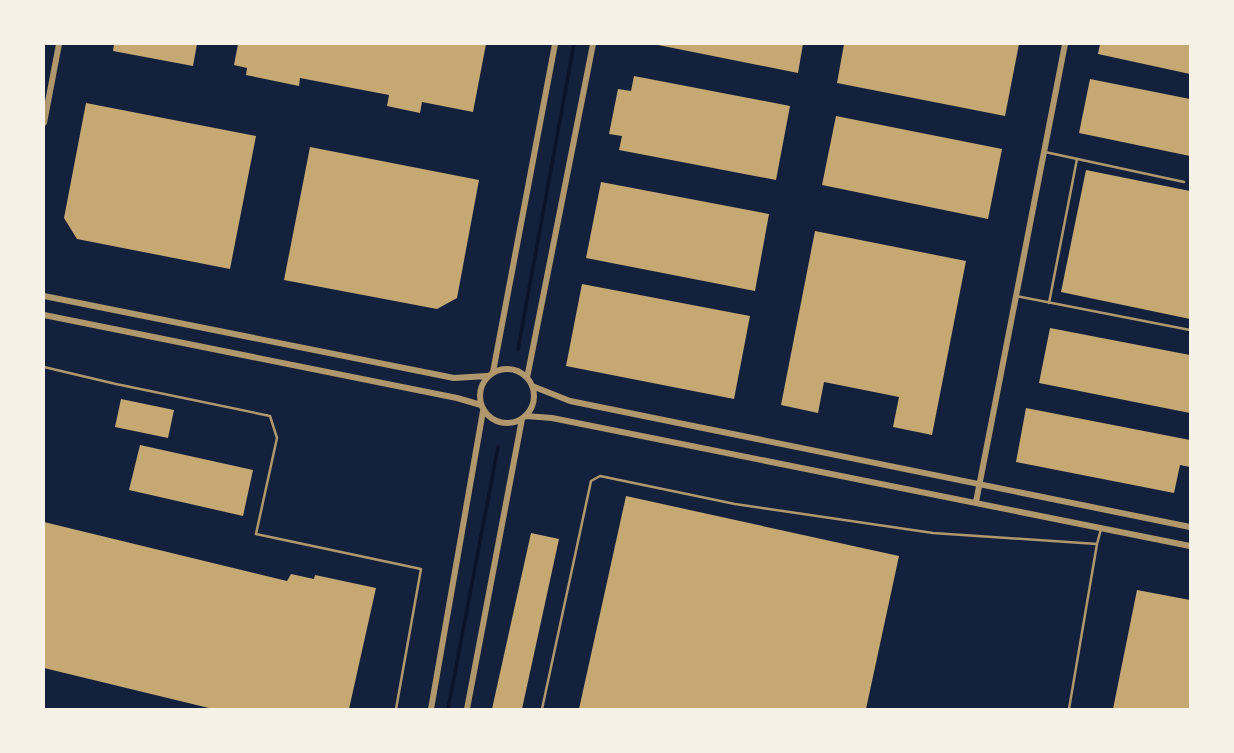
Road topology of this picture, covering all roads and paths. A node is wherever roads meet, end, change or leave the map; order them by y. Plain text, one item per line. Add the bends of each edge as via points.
1 (59, 44) edge
2 (554, 44) edge
3 (593, 44) edge
4 (1065, 44) edge
5 (44, 123) edge
6 (1044, 152) junction
7 (1077, 159) junction
8 (1184, 182) dead end
9 (44, 296) edge
10 (1016, 296) junction
11 (1049, 303) junction
12 (44, 315) edge
13 (1190, 330) edge
14 (44, 367) edge
15 (493, 372) junction
16 (487, 376) junction
17 (527, 378) junction
18 (532, 386) junction
19 (482, 408) junction
20 (524, 417) junction
21 (979, 483) junction
22 (976, 502) junction
23 (1190, 526) edge
24 (1101, 528) junction
25 (1098, 544) junction
26 (1190, 546) edge
27 (396, 709) edge
28 (432, 709) edge
29 (467, 709) edge
30 (542, 709) edge
31 (1069, 709) edge

1 - 5 street
2 - 15 street
3 - 17 street
4 - 6 street
6 - 7 lane
6 - 10 street
7 - 8 lane
7 - 11 lane
9 - 16 street via 447,377
10 - 11 lane
10 - 21 street
11 - 13 lane
12 - 19 street via 457,398
14 - 27 lane via 270,416 277,438 256,534 421,569
15 - 16 street
15 - 17 street via 511,369
16 - 19 street via 479,394
17 - 18 street
18 - 20 street via 533,404
18 - 21 street via 570,401
19 - 20 street via 489,418 506,424
19 - 28 street
20 - 22 street via 552,418
20 - 29 street
21 - 22 street
21 - 23 street
22 - 24 street
24 - 25 lane
24 - 26 street
25 - 30 lane via 933,533 735,504 600,476 591,481
25 - 31 lane

